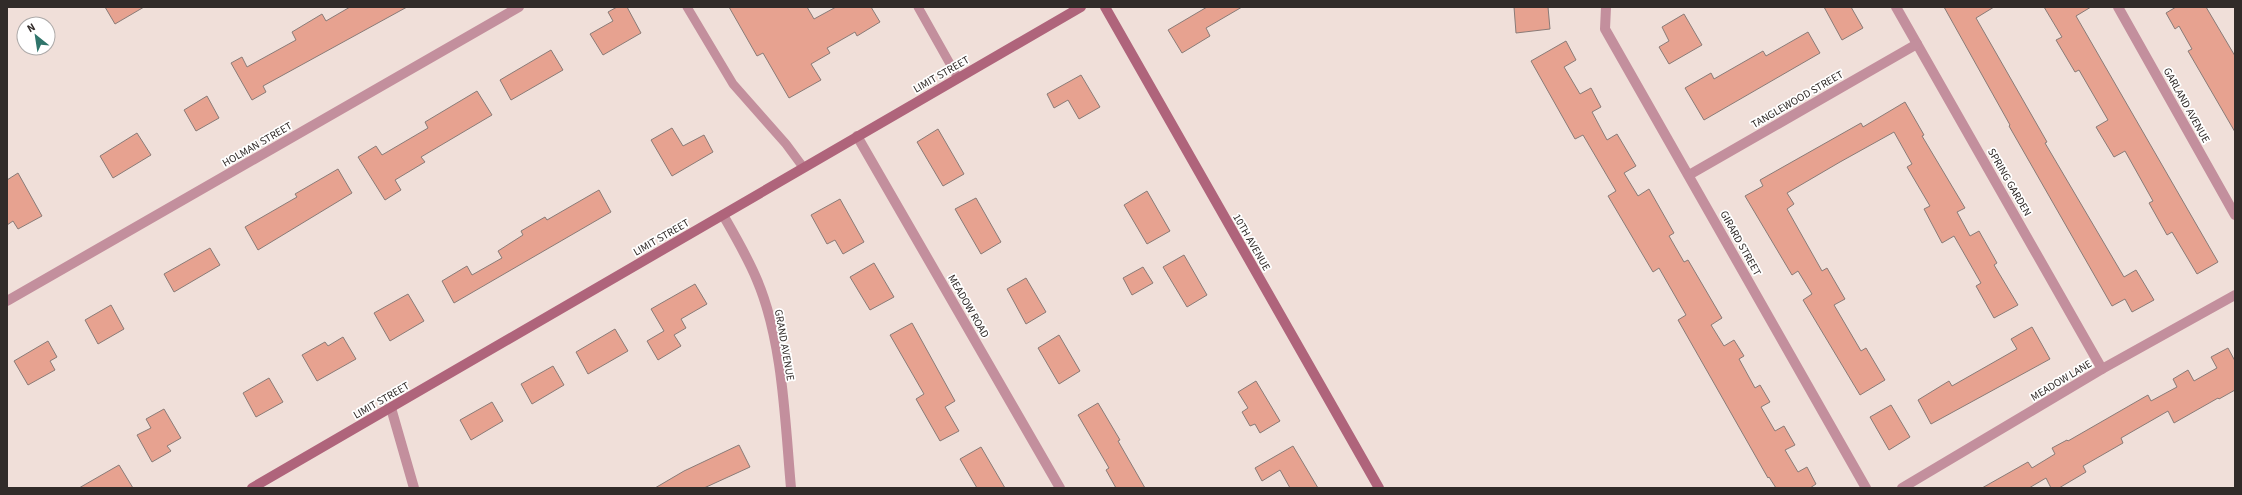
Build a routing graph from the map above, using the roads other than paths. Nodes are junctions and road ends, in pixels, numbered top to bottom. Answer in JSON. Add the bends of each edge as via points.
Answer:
{"nodes":[{"id":1,"x":519,"y":7,"type":"edge"},
{"id":2,"x":687,"y":7,"type":"edge"},
{"id":3,"x":918,"y":7,"type":"edge"},
{"id":4,"x":1081,"y":7,"type":"edge"},
{"id":5,"x":1105,"y":7,"type":"edge"},
{"id":6,"x":1606,"y":7,"type":"edge"},
{"id":7,"x":1896,"y":7,"type":"edge"},
{"id":8,"x":2118,"y":7,"type":"edge"},
{"id":9,"x":1917,"y":44,"type":"junction"},
{"id":10,"x":958,"y":78,"type":"junction"},
{"id":11,"x":857,"y":136,"type":"junction"},
{"id":12,"x":803,"y":168,"type":"junction"},
{"id":13,"x":1689,"y":175,"type":"junction"},
{"id":14,"x":724,"y":215,"type":"junction"},
{"id":15,"x":2235,"y":215,"type":"edge"},
{"id":16,"x":2235,"y":295,"type":"edge"},
{"id":17,"x":7,"y":301,"type":"edge"},
{"id":18,"x":2102,"y":369,"type":"junction"},
{"id":19,"x":391,"y":408,"type":"junction"},
{"id":20,"x":252,"y":488,"type":"edge"},
{"id":21,"x":414,"y":488,"type":"edge"},
{"id":22,"x":792,"y":488,"type":"edge"},
{"id":23,"x":1060,"y":488,"type":"edge"},
{"id":24,"x":1379,"y":488,"type":"edge"},
{"id":25,"x":1866,"y":488,"type":"edge"},
{"id":26,"x":1902,"y":488,"type":"edge"}],
"edges":[{"from":1,"to":17,"type":"street","name":"HOLMAN STREET"},
{"from":2,"to":12,"type":"lane","via":[[734,84],[786,144]]},
{"from":3,"to":10,"type":"lane"},
{"from":4,"to":10,"type":"street","name":"LIMIT STREET"},
{"from":5,"to":24,"type":"street","name":"10TH AVENUE"},
{"from":6,"to":13,"type":"street","name":"GIRARD STREET","via":[[1605,29]]},
{"from":7,"to":9,"type":"street","name":"SPRING GARDEN"},
{"from":8,"to":15,"type":"street","name":"GARLAND AVENUE"},
{"from":9,"to":13,"type":"street","name":"TANGLEWOOD STREET"},
{"from":9,"to":18,"type":"street","name":"SPRING GARDEN"},
{"from":10,"to":11,"type":"street","name":"LIMIT STREET"},
{"from":11,"to":12,"type":"street","name":"LIMIT STREET"},
{"from":11,"to":23,"type":"street","name":"MEADOW ROAD"},
{"from":12,"to":14,"type":"street","name":"LIMIT STREET"},
{"from":13,"to":25,"type":"street","name":"GIRARD STREET"},
{"from":14,"to":19,"type":"street","name":"LIMIT STREET"},
{"from":14,"to":22,"type":"street","name":"GRAND AVENUE","via":[[757,280],[771,322]]},
{"from":16,"to":18,"type":"street","name":"MEADOW LANE"},
{"from":18,"to":26,"type":"street","name":"MEADOW LANE"},
{"from":19,"to":20,"type":"street","name":"LIMIT STREET"},
{"from":19,"to":21,"type":"street"}]}
